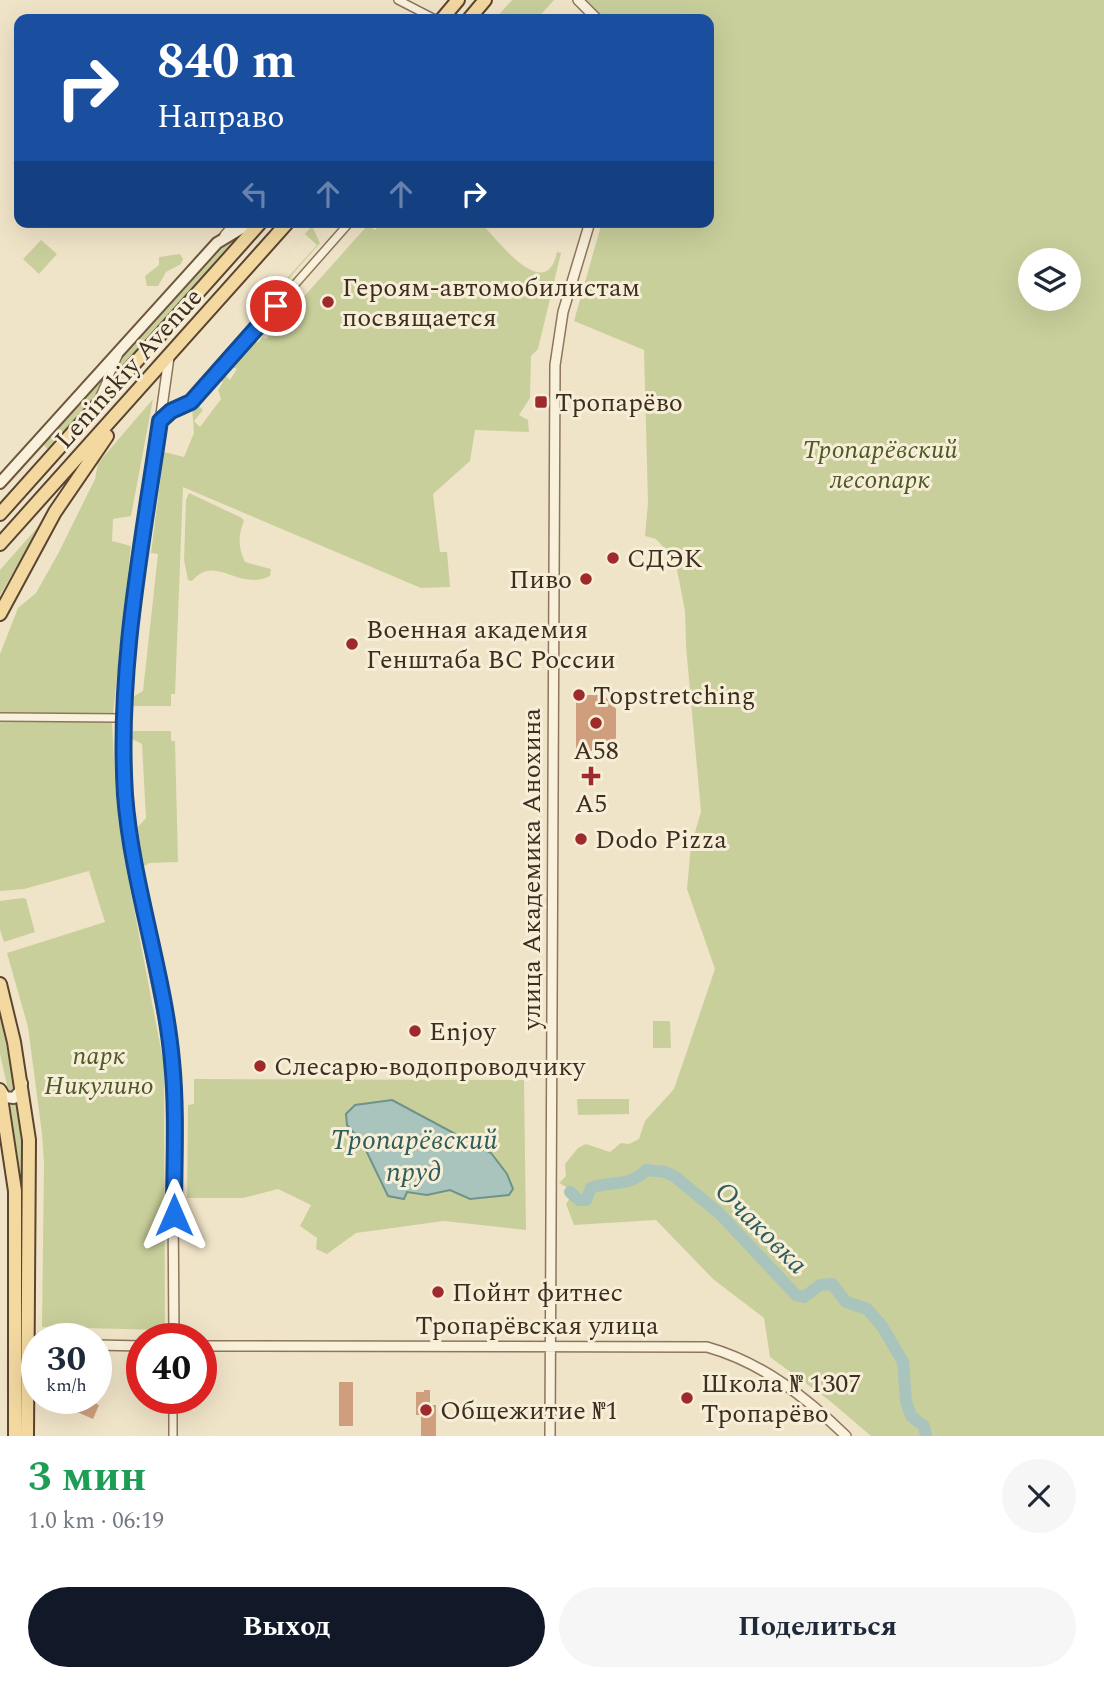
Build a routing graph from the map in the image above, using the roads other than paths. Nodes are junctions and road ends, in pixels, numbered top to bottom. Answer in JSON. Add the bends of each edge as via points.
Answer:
{"nodes":[{"id":1,"x":398,"y":0,"type":"edge"},
{"id":2,"x":458,"y":0,"type":"edge"},
{"id":3,"x":485,"y":0,"type":"edge"},
{"id":4,"x":578,"y":0,"type":"edge"},
{"id":5,"x":421,"y":12,"type":"joint"},
{"id":6,"x":425,"y":14,"type":"edge"},
{"id":7,"x":446,"y":14,"type":"edge"},
{"id":8,"x":473,"y":14,"type":"edge"},
{"id":9,"x":592,"y":14,"type":"edge"},
{"id":10,"x":230,"y":228,"type":"edge"},
{"id":11,"x":242,"y":228,"type":"edge"},
{"id":12,"x":256,"y":228,"type":"edge"},
{"id":13,"x":283,"y":228,"type":"edge"},
{"id":14,"x":345,"y":228,"type":"edge"},
{"id":15,"x":588,"y":228,"type":"edge"},
{"id":16,"x":217,"y":243,"type":"junction"},
{"id":17,"x":121,"y":349,"type":"junction"},
{"id":18,"x":169,"y":356,"type":"junction"},
{"id":19,"x":135,"y":395,"type":"junction"},
{"id":20,"x":94,"y":409,"type":"junction"},
{"id":21,"x":160,"y":421,"type":"junction"},
{"id":22,"x":0,"y":483,"type":"edge"},
{"id":23,"x":0,"y":514,"type":"edge"},
{"id":24,"x":0,"y":544,"type":"edge"},
{"id":25,"x":0,"y":614,"type":"edge"},
{"id":26,"x":0,"y":717,"type":"edge"},
{"id":27,"x":123,"y":718,"type":"junction"},
{"id":28,"x":0,"y":984,"type":"edge"},
{"id":29,"x":22,"y":1083,"type":"junction"},
{"id":30,"x":0,"y":1090,"type":"edge"},
{"id":31,"x":25,"y":1323,"type":"edge"},
{"id":32,"x":27,"y":1323,"type":"edge"},
{"id":33,"x":174,"y":1323,"type":"edge"},
{"id":34,"x":217,"y":1346,"type":"edge"},
{"id":35,"x":550,"y":1346,"type":"junction"},
{"id":36,"x":21,"y":1390,"type":"edge"},
{"id":37,"x":27,"y":1414,"type":"edge"},
{"id":38,"x":173,"y":1414,"type":"edge"},
{"id":39,"x":15,"y":1436,"type":"edge"},
{"id":40,"x":27,"y":1436,"type":"edge"},
{"id":41,"x":173,"y":1436,"type":"edge"},
{"id":42,"x":550,"y":1436,"type":"edge"},
{"id":43,"x":846,"y":1436,"type":"edge"}],
"edges":[{"from":1,"to":5,"type":"street"},
{"from":2,"to":7,"type":"main road"},
{"from":3,"to":8,"type":"main road"},
{"from":4,"to":9,"type":"street"},
{"from":5,"to":6,"type":"street"},
{"from":10,"to":16,"type":"street"},
{"from":11,"to":16,"type":"main road"},
{"from":12,"to":20,"type":"main road","name":"Leninskiy Avenue"},
{"from":13,"to":18,"type":"main road","name":"Leninskiy Avenue"},
{"from":14,"to":21,"type":"street","via":[[191,402]]},
{"from":15,"to":35,"type":"street","name":"улица Академика Анохина","via":[[563,312],[555,365]]},
{"from":16,"to":17,"type":"main road"},
{"from":17,"to":20,"type":"street"},
{"from":17,"to":22,"type":"main road"},
{"from":18,"to":19,"type":"main road","name":"Leninskiy Avenue"},
{"from":18,"to":21,"type":"street"},
{"from":19,"to":24,"type":"main road","name":"Leninskiy Avenue"},
{"from":19,"to":25,"type":"main road","via":[[55,512]]},
{"from":20,"to":23,"type":"main road","name":"Leninskiy Avenue"},
{"from":21,"to":27,"type":"street"},
{"from":26,"to":27,"type":"street"},
{"from":27,"to":33,"type":"street","via":[[130,838],[172,1060]]},
{"from":28,"to":29,"type":"main road"},
{"from":29,"to":30,"type":"main road","via":[[14,1098],[5,1097]]},
{"from":29,"to":32,"type":"main road","via":[[30,1162]]},
{"from":30,"to":31,"type":"main road","via":[[15,1191]]},
{"from":34,"to":35,"type":"street","name":"Тропарёвская улица"},
{"from":35,"to":42,"type":"street","name":"улица Академика Анохина"},
{"from":35,"to":43,"type":"street","name":"Тропарёвская улица","via":[[716,1349],[790,1388]]},
{"from":36,"to":39,"type":"main road"},
{"from":37,"to":40,"type":"main road"},
{"from":38,"to":41,"type":"street"}]}
